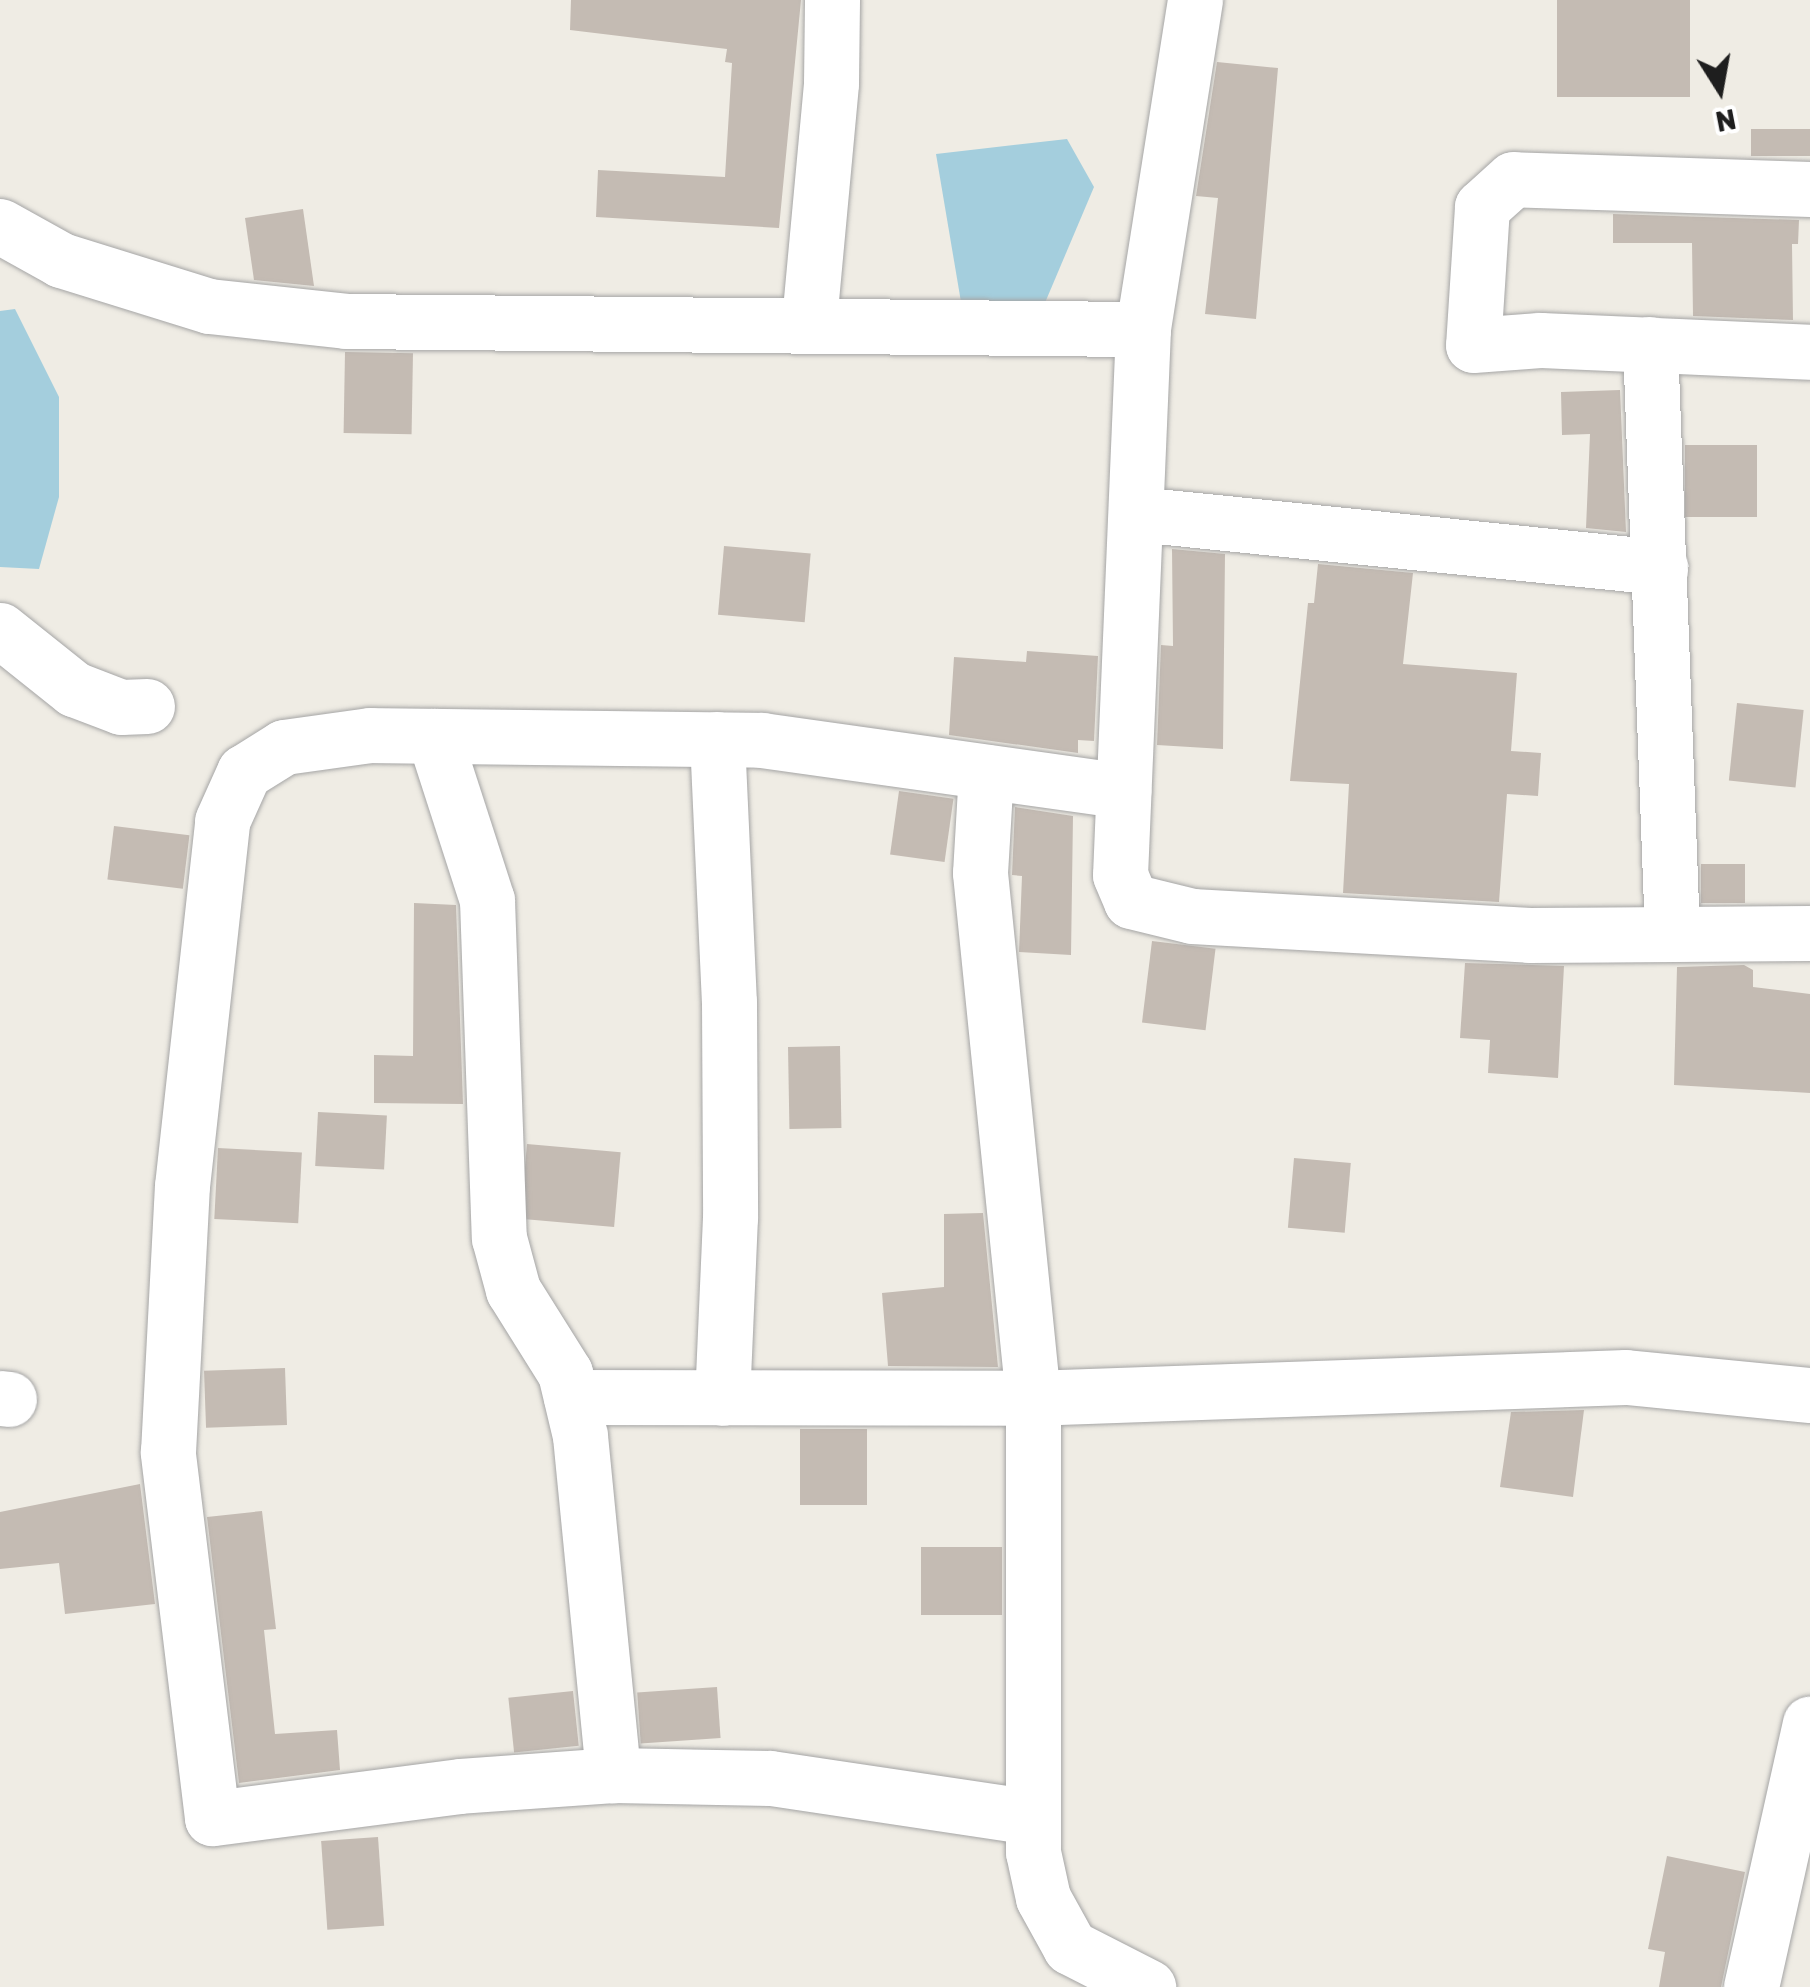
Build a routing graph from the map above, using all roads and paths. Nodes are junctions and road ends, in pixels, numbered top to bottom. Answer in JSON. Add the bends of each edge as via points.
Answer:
{"nodes":[{"id":1,"x":832,"y":0,"type":"edge"},
{"id":2,"x":1195,"y":0,"type":"edge"},
{"id":3,"x":1810,"y":190,"type":"edge"},
{"id":4,"x":0,"y":226,"type":"edge"},
{"id":5,"x":809,"y":321,"type":"junction"},
{"id":6,"x":1143,"y":329,"type":"junction"},
{"id":7,"x":1650,"y":344,"type":"junction"},
{"id":8,"x":1810,"y":352,"type":"edge"},
{"id":9,"x":1137,"y":514,"type":"junction"},
{"id":10,"x":1660,"y":566,"type":"junction"},
{"id":11,"x":0,"y":630,"type":"edge"},
{"id":12,"x":147,"y":706,"type":"dead end"},
{"id":13,"x":434,"y":736,"type":"junction"},
{"id":14,"x":717,"y":739,"type":"junction"},
{"id":15,"x":986,"y":772,"type":"junction"},
{"id":16,"x":1123,"y":791,"type":"junction"},
{"id":17,"x":1810,"y":932,"type":"edge"},
{"id":18,"x":1672,"y":934,"type":"junction"},
{"id":19,"x":1810,"y":1394,"type":"edge"},
{"id":20,"x":571,"y":1398,"type":"junction"},
{"id":21,"x":722,"y":1398,"type":"junction"},
{"id":22,"x":1033,"y":1398,"type":"junction"},
{"id":23,"x":1810,"y":1724,"type":"edge"},
{"id":24,"x":613,"y":1775,"type":"junction"},
{"id":25,"x":1032,"y":1817,"type":"junction"},
{"id":26,"x":1148,"y":1987,"type":"edge"},
{"id":27,"x":1751,"y":1987,"type":"edge"}],
"edges":[{"from":1,"to":5,"type":"street"},
{"from":2,"to":6,"type":"street"},
{"from":3,"to":7,"type":"street","via":[[1513,180],[1496,189],[1482,206],[1472,345]]},
{"from":4,"to":5,"type":"street","via":[[61,260],[209,306],[346,322]]},
{"from":5,"to":6,"type":"street","via":[[1012,332]]},
{"from":6,"to":9,"type":"street"},
{"from":7,"to":8,"type":"street"},
{"from":7,"to":10,"type":"street"},
{"from":9,"to":10,"type":"street"},
{"from":9,"to":16,"type":"street"},
{"from":10,"to":18,"type":"street"},
{"from":11,"to":12,"type":"street","via":[[74,688],[121,707]]},
{"from":13,"to":14,"type":"street"},
{"from":13,"to":20,"type":"street","via":[[487,900],[499,1238],[514,1290],[565,1373]]},
{"from":13,"to":24,"type":"street","via":[[370,735],[284,747],[244,772],[222,821],[182,1186],[168,1452],[212,1818],[460,1786]]},
{"from":14,"to":15,"type":"street"},
{"from":14,"to":21,"type":"street","via":[[729,1021]]},
{"from":15,"to":16,"type":"street"},
{"from":15,"to":22,"type":"street","via":[[980,872]]},
{"from":16,"to":18,"type":"street","via":[[1120,875],[1131,900],[1160,911],[1529,935]]},
{"from":17,"to":18,"type":"street"},
{"from":19,"to":22,"type":"street","via":[[1626,1377]]},
{"from":20,"to":21,"type":"street"},
{"from":20,"to":24,"type":"street"},
{"from":21,"to":22,"type":"street"},
{"from":22,"to":25,"type":"street"},
{"from":23,"to":27,"type":"street"},
{"from":24,"to":25,"type":"street","via":[[770,1778]]},
{"from":25,"to":26,"type":"street","via":[[1043,1898],[1070,1947]]}]}
